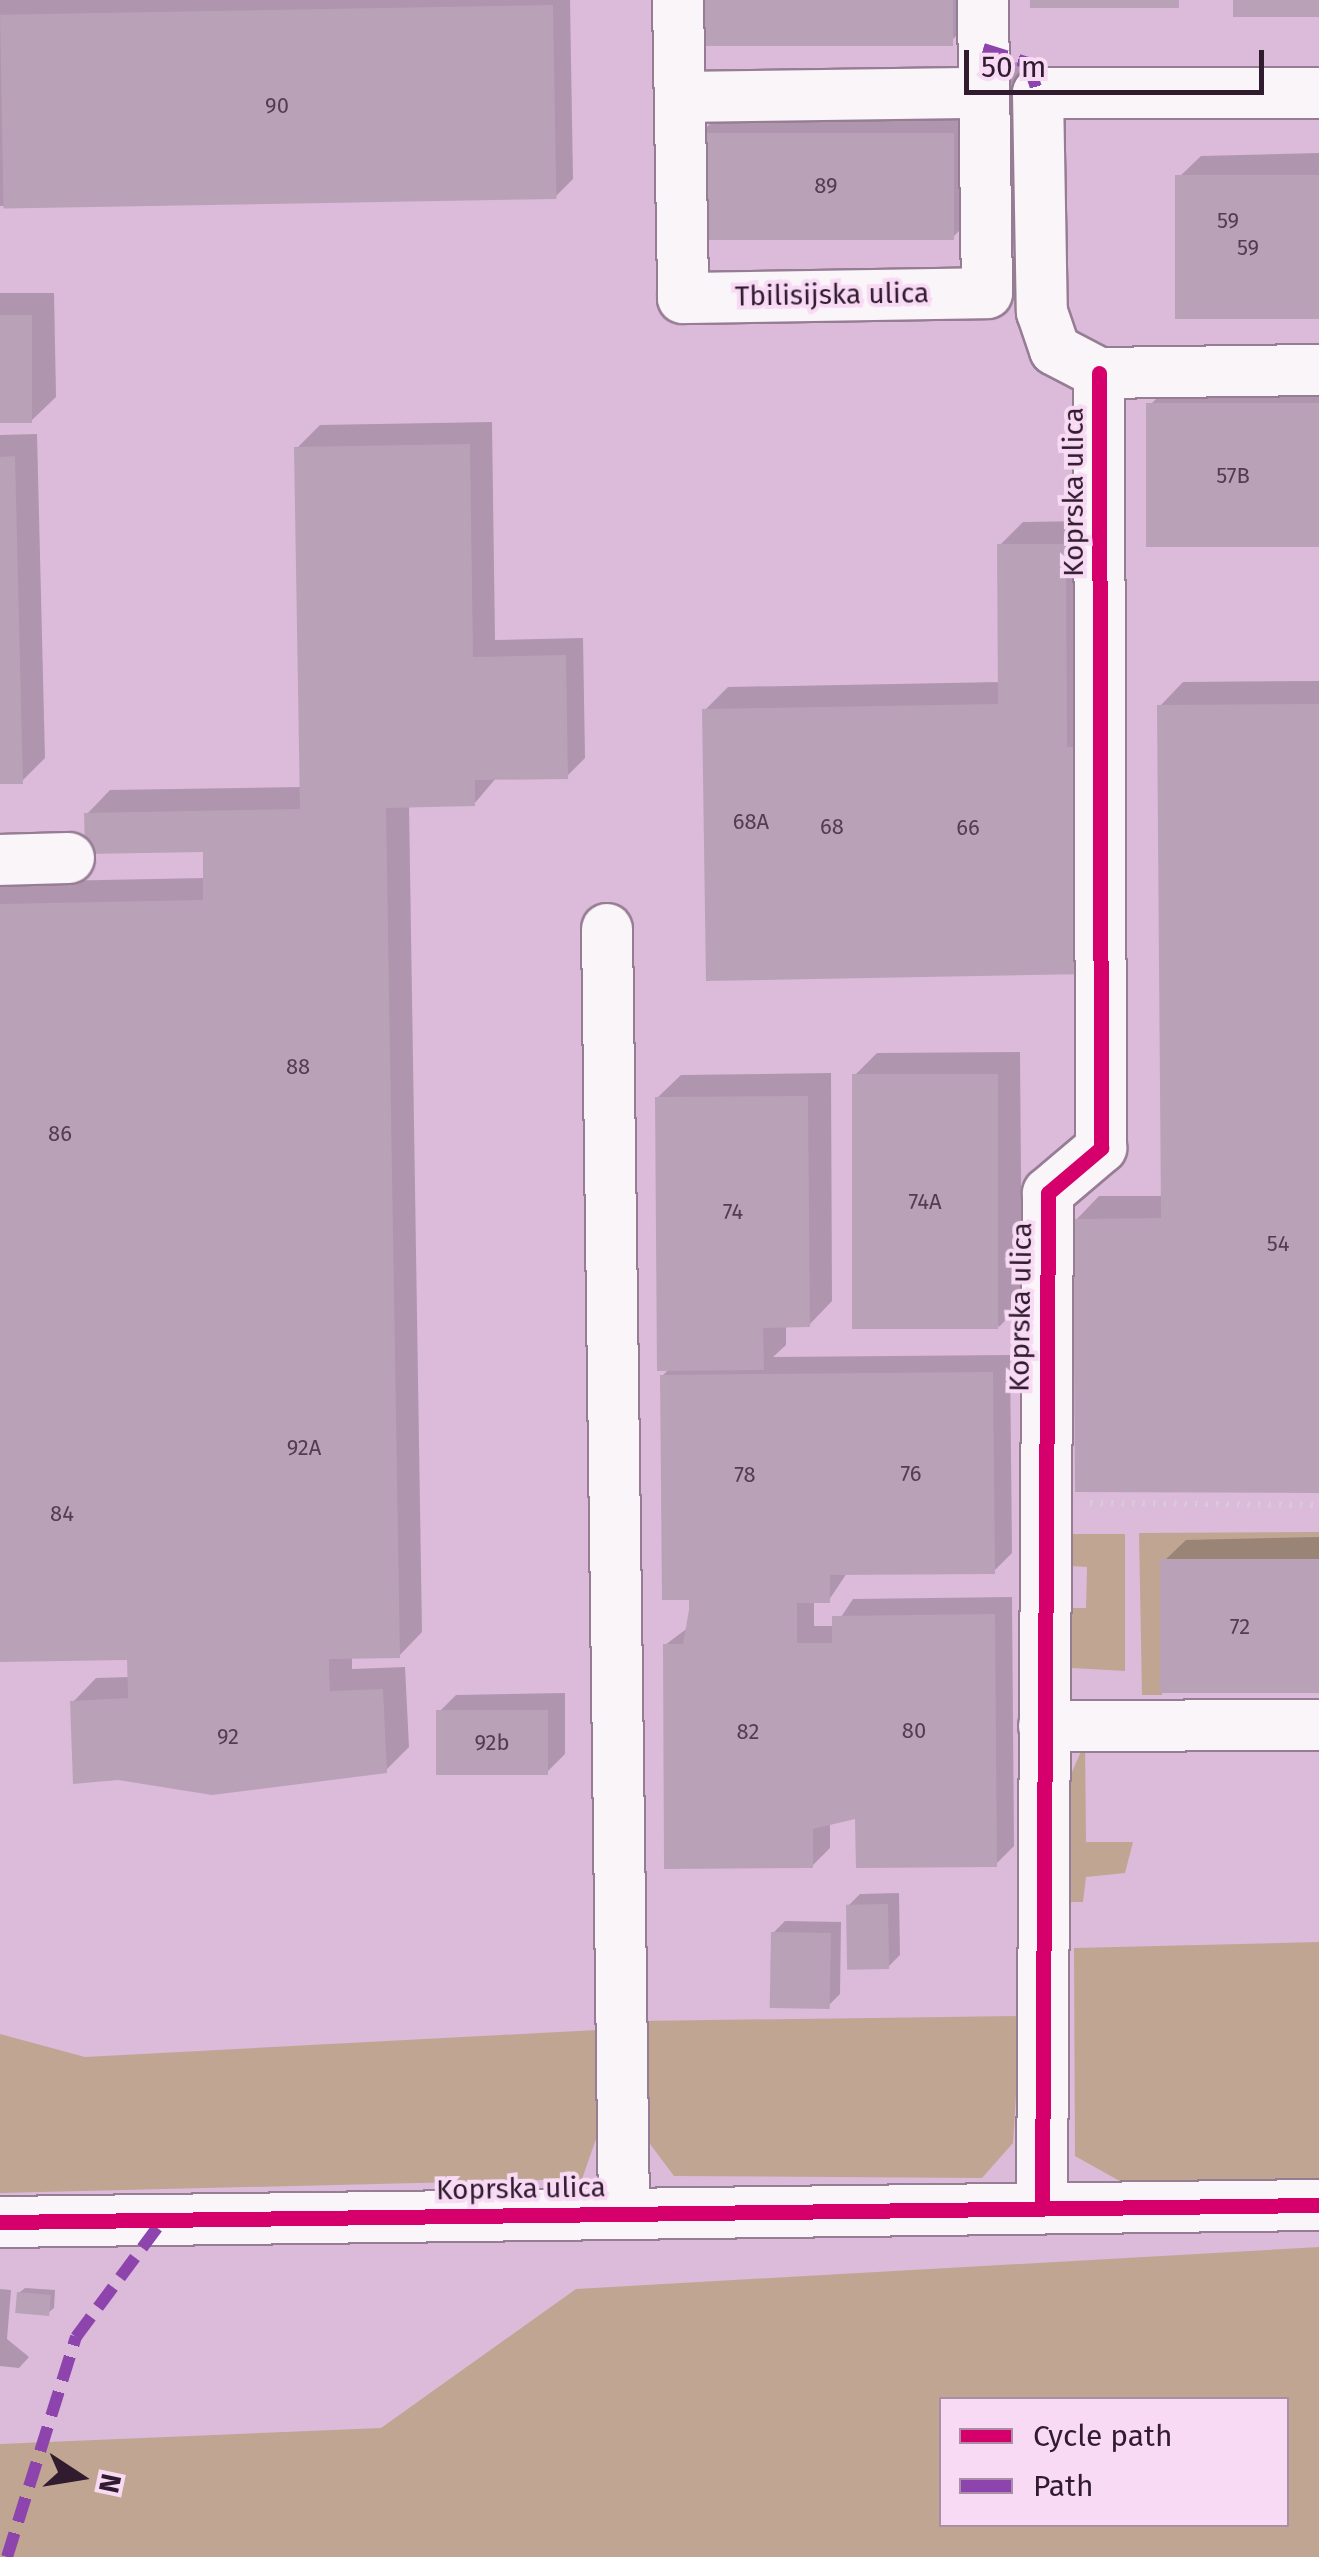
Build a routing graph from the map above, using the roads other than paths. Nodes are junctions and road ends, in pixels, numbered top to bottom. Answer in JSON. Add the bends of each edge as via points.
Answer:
{"nodes":[{"id":1,"x":678,"y":0,"type":"edge"},
{"id":2,"x":983,"y":0,"type":"edge"},
{"id":3,"x":984,"y":92,"type":"junction"},
{"id":4,"x":1319,"y":93,"type":"edge"},
{"id":5,"x":680,"y":97,"type":"junction"},
{"id":6,"x":1319,"y":370,"type":"edge"},
{"id":7,"x":1099,"y":373,"type":"junction"},
{"id":8,"x":70,"y":858,"type":"dead end"},
{"id":9,"x":0,"y":860,"type":"edge"},
{"id":10,"x":607,"y":930,"type":"dead end"},
{"id":11,"x":1319,"y":1724,"type":"edge"},
{"id":12,"x":1044,"y":1726,"type":"junction"},
{"id":13,"x":1319,"y":2205,"type":"edge"},
{"id":14,"x":1042,"y":2206,"type":"junction"},
{"id":15,"x":624,"y":2213,"type":"junction"},
{"id":16,"x":0,"y":2222,"type":"edge"}],
"edges":[{"from":1,"to":5,"type":"street","name":"Tbilisijska ulica"},
{"from":2,"to":3,"type":"street","name":"Tbilisijska ulica"},
{"from":3,"to":5,"type":"street"},
{"from":3,"to":5,"type":"street","name":"Tbilisijska ulica","via":[[986,293],[702,298],[682,298]]},
{"from":4,"to":7,"type":"street","via":[[1038,93],[1042,312],[1055,350]]},
{"from":6,"to":7,"type":"street"},
{"from":7,"to":12,"type":"street","name":"Koprska ulica","via":[[1101,1148],[1048,1193]]},
{"from":8,"to":9,"type":"street"},
{"from":10,"to":15,"type":"street"},
{"from":11,"to":12,"type":"street"},
{"from":12,"to":14,"type":"street","name":"Koprska ulica"},
{"from":13,"to":14,"type":"street","name":"Koprska ulica"},
{"from":14,"to":15,"type":"street","name":"Koprska ulica"},
{"from":15,"to":16,"type":"street","name":"Koprska ulica"}]}
